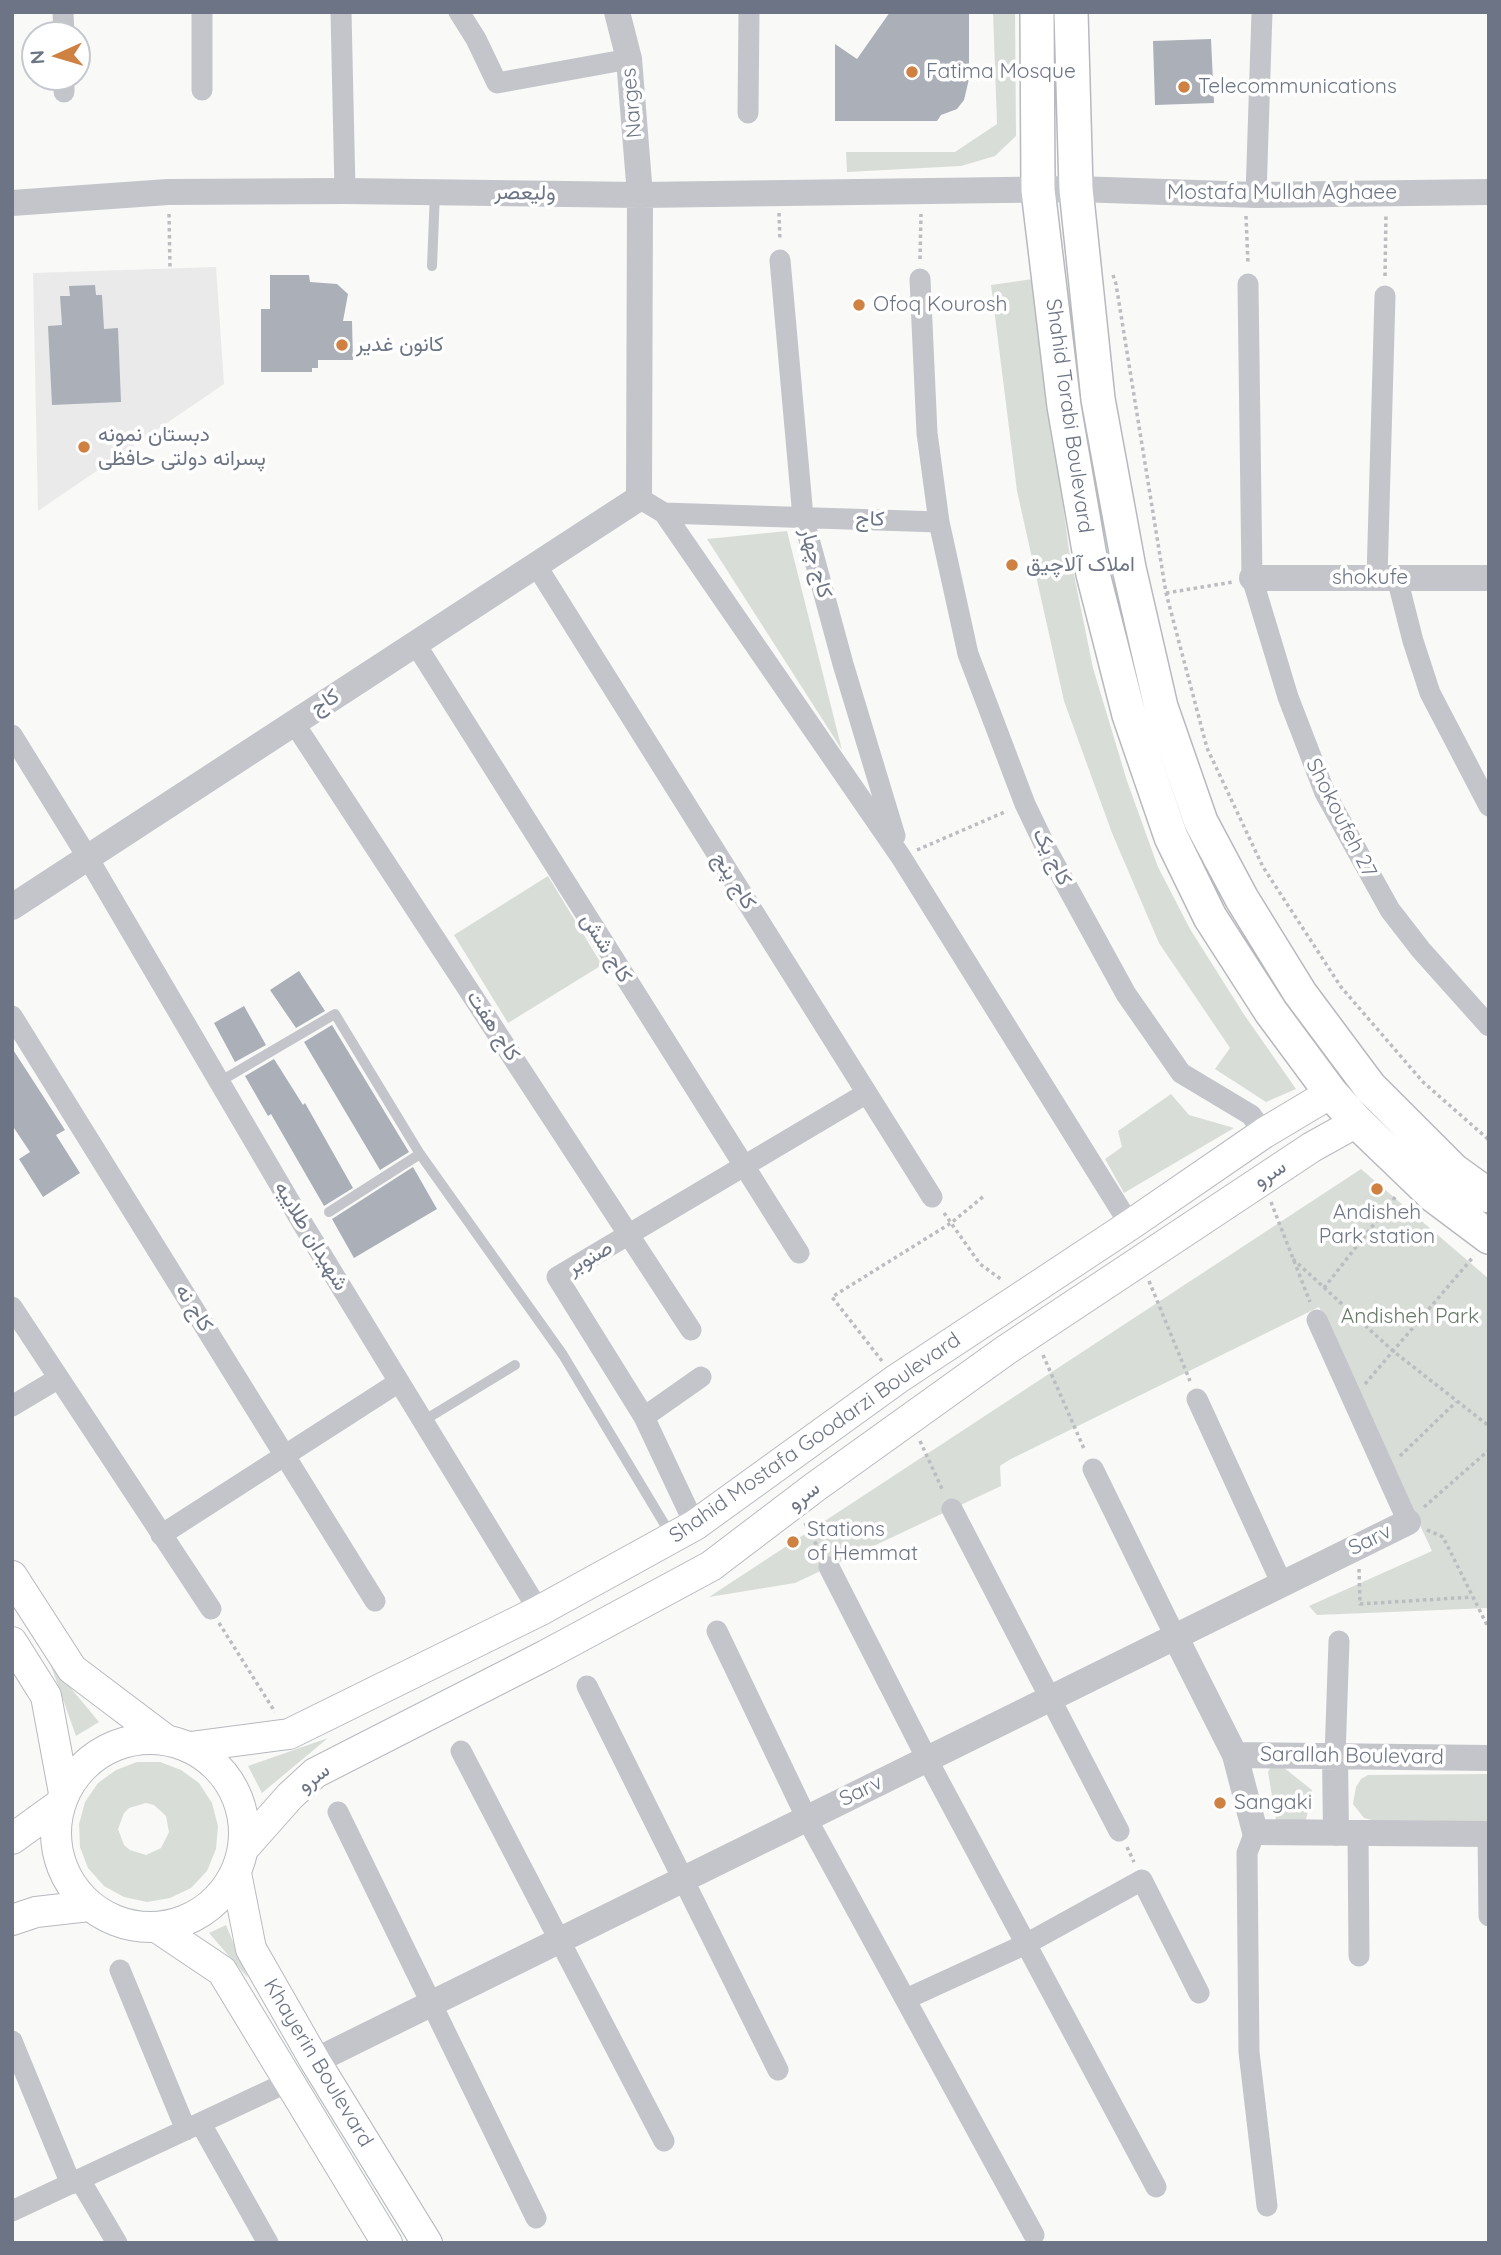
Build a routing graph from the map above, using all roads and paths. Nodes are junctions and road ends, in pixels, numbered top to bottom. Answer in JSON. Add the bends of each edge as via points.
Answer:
{"nodes":[{"id":1,"x":202,"y":12,"type":"edge"},
{"id":2,"x":341,"y":12,"type":"edge"},
{"id":3,"x":459,"y":12,"type":"edge"},
{"id":4,"x":617,"y":12,"type":"edge"},
{"id":5,"x":749,"y":12,"type":"edge"},
{"id":6,"x":1037,"y":12,"type":"edge"},
{"id":7,"x":1071,"y":12,"type":"edge"},
{"id":8,"x":1262,"y":12,"type":"edge"},
{"id":9,"x":629,"y":59,"type":"junction"},
{"id":10,"x":202,"y":90,"type":"dead end"},
{"id":11,"x":748,"y":113,"type":"dead end"},
{"id":12,"x":1076,"y":189,"type":"junction"},
{"id":13,"x":1038,"y":190,"type":"junction"},
{"id":14,"x":345,"y":191,"type":"junction"},
{"id":15,"x":921,"y":191,"type":"junction"},
{"id":16,"x":168,"y":192,"type":"junction"},
{"id":17,"x":435,"y":192,"type":"junction"},
{"id":18,"x":1489,"y":192,"type":"edge"},
{"id":19,"x":778,"y":193,"type":"junction"},
{"id":20,"x":1386,"y":194,"type":"junction"},
{"id":21,"x":640,"y":195,"type":"junction"},
{"id":22,"x":1251,"y":195,"type":"junction"},
{"id":23,"x":12,"y":203,"type":"edge"},
{"id":24,"x":780,"y":260,"type":"joint"},
{"id":25,"x":432,"y":267,"type":"dead end"},
{"id":26,"x":170,"y":268,"type":"dead end"},
{"id":27,"x":1111,"y":272,"type":"dead end"},
{"id":28,"x":920,"y":279,"type":"joint"},
{"id":29,"x":1248,"y":284,"type":"joint"},
{"id":30,"x":1385,"y":296,"type":"joint"},
{"id":31,"x":639,"y":498,"type":"junction"},
{"id":32,"x":664,"y":513,"type":"junction"},
{"id":33,"x":803,"y":517,"type":"junction"},
{"id":34,"x":939,"y":522,"type":"junction"},
{"id":35,"x":536,"y":565,"type":"junction"},
{"id":36,"x":1252,"y":578,"type":"junction"},
{"id":37,"x":1387,"y":578,"type":"junction"},
{"id":38,"x":1486,"y":584,"type":"edge"},
{"id":39,"x":1166,"y":593,"type":"junction"},
{"id":40,"x":415,"y":643,"type":"junction"},
{"id":41,"x":294,"y":723,"type":"junction"},
{"id":42,"x":12,"y":735,"type":"edge"},
{"id":43,"x":1025,"y":804,"type":"junction"},
{"id":44,"x":1489,"y":806,"type":"edge"},
{"id":45,"x":901,"y":857,"type":"junction"},
{"id":46,"x":88,"y":858,"type":"junction"},
{"id":47,"x":12,"y":907,"type":"edge"},
{"id":48,"x":12,"y":1016,"type":"edge"},
{"id":49,"x":1489,"y":1026,"type":"edge"},
{"id":50,"x":219,"y":1082,"type":"junction"},
{"id":51,"x":1370,"y":1087,"type":"junction"},
{"id":52,"x":867,"y":1093,"type":"junction"},
{"id":53,"x":1331,"y":1093,"type":"junction"},
{"id":54,"x":1357,"y":1122,"type":"junction"},
{"id":55,"x":1264,"y":1133,"type":"junction"},
{"id":56,"x":1488,"y":1137,"type":"edge"},
{"id":57,"x":420,"y":1154,"type":"junction"},
{"id":58,"x":742,"y":1166,"type":"junction"},
{"id":59,"x":1412,"y":1175,"type":"junction"},
{"id":60,"x":1262,"y":1180,"type":"junction"},
{"id":61,"x":932,"y":1196,"type":"joint"},
{"id":62,"x":984,"y":1196,"type":"dead end"},
{"id":63,"x":1489,"y":1196,"type":"edge"},
{"id":64,"x":329,"y":1212,"type":"dead end"},
{"id":65,"x":951,"y":1223,"type":"junction"},
{"id":66,"x":1130,"y":1225,"type":"junction"},
{"id":67,"x":630,"y":1235,"type":"junction"},
{"id":68,"x":1484,"y":1243,"type":"edge"},
{"id":69,"x":799,"y":1253,"type":"dead end"},
{"id":70,"x":1293,"y":1259,"type":"junction"},
{"id":71,"x":1140,"y":1261,"type":"junction"},
{"id":72,"x":1324,"y":1288,"type":"junction"},
{"id":73,"x":1022,"y":1295,"type":"junction"},
{"id":74,"x":12,"y":1307,"type":"edge"},
{"id":75,"x":1317,"y":1320,"type":"joint"},
{"id":76,"x":691,"y":1330,"type":"dead end"},
{"id":77,"x":1032,"y":1332,"type":"junction"},
{"id":78,"x":1393,"y":1351,"type":"junction"},
{"id":79,"x":515,"y":1365,"type":"dead end"},
{"id":80,"x":701,"y":1377,"type":"dead end"},
{"id":81,"x":59,"y":1378,"type":"junction"},
{"id":82,"x":897,"y":1379,"type":"junction"},
{"id":83,"x":399,"y":1382,"type":"junction"},
{"id":84,"x":1197,"y":1399,"type":"joint"},
{"id":85,"x":1353,"y":1399,"type":"junction"},
{"id":86,"x":1456,"y":1402,"type":"junction"},
{"id":87,"x":12,"y":1406,"type":"edge"},
{"id":88,"x":644,"y":1418,"type":"junction"},
{"id":89,"x":909,"y":1419,"type":"junction"},
{"id":90,"x":423,"y":1421,"type":"junction"},
{"id":91,"x":1489,"y":1426,"type":"edge"},
{"id":92,"x":1489,"y":1450,"type":"edge"},
{"id":93,"x":286,"y":1457,"type":"junction"},
{"id":94,"x":1093,"y":1469,"type":"joint"},
{"id":95,"x":1385,"y":1471,"type":"junction"},
{"id":96,"x":794,"y":1503,"type":"junction"},
{"id":97,"x":952,"y":1509,"type":"joint"},
{"id":98,"x":1408,"y":1521,"type":"junction"},
{"id":99,"x":684,"y":1531,"type":"junction"},
{"id":100,"x":161,"y":1535,"type":"junction"},
{"id":101,"x":1359,"y":1546,"type":"junction"},
{"id":102,"x":829,"y":1567,"type":"joint"},
{"id":103,"x":12,"y":1576,"type":"edge"},
{"id":104,"x":1282,"y":1584,"type":"junction"},
{"id":105,"x":1472,"y":1597,"type":"junction"},
{"id":106,"x":375,"y":1601,"type":"dead end"},
{"id":107,"x":211,"y":1609,"type":"joint"},
{"id":108,"x":539,"y":1611,"type":"junction"},
{"id":109,"x":1489,"y":1629,"type":"edge"},
{"id":110,"x":717,"y":1631,"type":"dead end"},
{"id":111,"x":1175,"y":1636,"type":"junction"},
{"id":112,"x":1339,"y":1641,"type":"dead end"},
{"id":113,"x":12,"y":1642,"type":"edge"},
{"id":114,"x":587,"y":1686,"type":"dead end"},
{"id":115,"x":1048,"y":1699,"type":"junction"},
{"id":116,"x":289,"y":1734,"type":"junction"},
{"id":117,"x":178,"y":1744,"type":"junction"},
{"id":118,"x":461,"y":1751,"type":"dead end"},
{"id":119,"x":1235,"y":1755,"type":"junction"},
{"id":120,"x":1335,"y":1756,"type":"junction"},
{"id":121,"x":1489,"y":1758,"type":"edge"},
{"id":122,"x":927,"y":1759,"type":"junction"},
{"id":123,"x":62,"y":1799,"type":"junction"},
{"id":124,"x":338,"y":1812,"type":"dead end"},
{"id":125,"x":806,"y":1818,"type":"junction"},
{"id":126,"x":1119,"y":1831,"type":"joint"},
{"id":127,"x":1255,"y":1832,"type":"junction"},
{"id":128,"x":1347,"y":1833,"type":"junction"},
{"id":129,"x":1489,"y":1834,"type":"edge"},
{"id":130,"x":12,"y":1839,"type":"edge"},
{"id":131,"x":239,"y":1861,"type":"junction"},
{"id":132,"x":683,"y":1879,"type":"junction"},
{"id":133,"x":1142,"y":1880,"type":"junction"},
{"id":134,"x":89,"y":1906,"type":"junction"},
{"id":135,"x":1489,"y":1916,"type":"edge"},
{"id":136,"x":12,"y":1920,"type":"edge"},
{"id":137,"x":158,"y":1928,"type":"junction"},
{"id":138,"x":560,"y":1940,"type":"junction"},
{"id":139,"x":1026,"y":1944,"type":"junction"},
{"id":140,"x":1359,"y":1956,"type":"dead end"},
{"id":141,"x":120,"y":1969,"type":"dead end"},
{"id":142,"x":1199,"y":1993,"type":"dead end"},
{"id":143,"x":906,"y":1999,"type":"junction"},
{"id":144,"x":431,"y":2003,"type":"junction"},
{"id":145,"x":12,"y":2041,"type":"edge"},
{"id":146,"x":315,"y":2061,"type":"junction"},
{"id":147,"x":778,"y":2070,"type":"dead end"},
{"id":148,"x":290,"y":2081,"type":"junction"},
{"id":149,"x":194,"y":2127,"type":"junction"},
{"id":150,"x":664,"y":2141,"type":"dead end"},
{"id":151,"x":75,"y":2182,"type":"junction"},
{"id":152,"x":1156,"y":2187,"type":"dead end"},
{"id":153,"x":1267,"y":2206,"type":"dead end"},
{"id":154,"x":12,"y":2211,"type":"edge"},
{"id":155,"x":536,"y":2218,"type":"dead end"},
{"id":156,"x":1034,"y":2235,"type":"dead end"},
{"id":157,"x":117,"y":2243,"type":"edge"},
{"id":158,"x":268,"y":2243,"type":"edge"},
{"id":159,"x":387,"y":2243,"type":"edge"},
{"id":160,"x":428,"y":2243,"type":"edge"}],
"edges":[{"from":1,"to":10,"type":"street"},
{"from":2,"to":14,"type":"street"},
{"from":3,"to":9,"type":"street","via":[[497,83]]},
{"from":4,"to":9,"type":"street","name":"Narges"},
{"from":5,"to":11,"type":"street"},
{"from":6,"to":13,"type":"main road","name":"Shahid Torabi Boulevard"},
{"from":7,"to":12,"type":"main road","name":"Shahid Torabi Boulevard"},
{"from":8,"to":22,"type":"street"},
{"from":9,"to":21,"type":"street","name":"Narges"},
{"from":12,"to":13,"type":"street","name":"Mostafa Mullah Aghaee"},
{"from":12,"to":22,"type":"street","name":"Mostafa Mullah Aghaee"},
{"from":12,"to":51,"type":"main road","name":"Shahid Torabi Boulevard","via":[[1098,399],[1161,707],[1201,822],[1242,898],[1300,993]]},
{"from":13,"to":15,"type":"street","name":"ولیعصر"},
{"from":13,"to":53,"type":"main road","name":"Shahid Torabi Boulevard","via":[[1063,405],[1093,574],[1129,715],[1171,837],[1210,917],[1271,1012]]},
{"from":14,"to":16,"type":"street","name":"ولیعصر"},
{"from":14,"to":17,"type":"street","name":"ولیعصر"},
{"from":15,"to":19,"type":"street","name":"ولیعصر"},
{"from":15,"to":28,"type":"path"},
{"from":16,"to":23,"type":"street","name":"ولیعصر"},
{"from":16,"to":26,"type":"path"},
{"from":17,"to":21,"type":"street","name":"ولیعصر"},
{"from":17,"to":25,"type":"lane"},
{"from":18,"to":20,"type":"street","name":"Mostafa Mullah Aghaee"},
{"from":19,"to":21,"type":"street","name":"ولیعصر"},
{"from":19,"to":24,"type":"path"},
{"from":20,"to":22,"type":"street","name":"Mostafa Mullah Aghaee"},
{"from":20,"to":30,"type":"path"},
{"from":21,"to":31,"type":"street"},
{"from":22,"to":29,"type":"path"},
{"from":24,"to":33,"type":"street","name":"کاج چهار"},
{"from":27,"to":39,"type":"path"},
{"from":28,"to":34,"type":"street","name":"کاج یک","via":[[927,433]]},
{"from":29,"to":36,"type":"street","name":"Shokoufeh 27"},
{"from":30,"to":37,"type":"street"},
{"from":31,"to":32,"type":"street","name":"کاج"},
{"from":31,"to":35,"type":"street","name":"کاج"},
{"from":32,"to":33,"type":"street","name":"کاج"},
{"from":32,"to":45,"type":"street"},
{"from":33,"to":34,"type":"street","name":"کاج"},
{"from":33,"to":45,"type":"street","name":"کاج چهار"},
{"from":34,"to":43,"type":"street","name":"کاج یک","via":[[968,654]]},
{"from":35,"to":40,"type":"street","name":"کاج"},
{"from":35,"to":52,"type":"street","name":"کاج پنج"},
{"from":36,"to":37,"type":"street","name":"shokufe"},
{"from":36,"to":39,"type":"path"},
{"from":36,"to":49,"type":"street","name":"Shokoufeh 27","via":[[1304,742],[1346,833],[1390,910]]},
{"from":37,"to":38,"type":"street","name":"shokufe"},
{"from":37,"to":44,"type":"street","via":[[1430,693]]},
{"from":39,"to":56,"type":"path","via":[[1207,748],[1263,867],[1341,987],[1423,1082]]},
{"from":40,"to":41,"type":"street","name":"کاج"},
{"from":40,"to":58,"type":"street","name":"کاج شش"},
{"from":41,"to":46,"type":"street","name":"کاج"},
{"from":41,"to":67,"type":"street","name":"کاج هفت"},
{"from":42,"to":46,"type":"street","name":"شهیدان طلاییه"},
{"from":43,"to":45,"type":"path"},
{"from":43,"to":55,"type":"street","name":"کاج یک","via":[[1126,994],[1181,1073],[1251,1115]]},
{"from":45,"to":66,"type":"street"},
{"from":46,"to":47,"type":"street","name":"کاج"},
{"from":46,"to":50,"type":"street","name":"شهیدان طلاییه"},
{"from":48,"to":93,"type":"street","name":"کاج نه"},
{"from":50,"to":57,"type":"lane","via":[[335,1014]]},
{"from":50,"to":83,"type":"street","name":"شهیدان طلاییه"},
{"from":51,"to":53,"type":"main road"},
{"from":51,"to":54,"type":"main road"},
{"from":51,"to":63,"type":"main road","name":"Shahid Torabi Boulevard","via":[[1453,1170]]},
{"from":52,"to":58,"type":"street","name":"صنوبر"},
{"from":52,"to":61,"type":"street","name":"کاج پنج"},
{"from":53,"to":54,"type":"main road","name":"Shahid Torabi Boulevard"},
{"from":53,"to":55,"type":"main road","name":"Shahid Mostafa Goodarzi Boulevard"},
{"from":54,"to":59,"type":"main road","name":"Shahid Torabi Boulevard"},
{"from":54,"to":60,"type":"main road","name":"سرو"},
{"from":55,"to":66,"type":"main road","name":"Shahid Mostafa Goodarzi Boulevard"},
{"from":57,"to":64,"type":"lane"},
{"from":57,"to":99,"type":"lane"},
{"from":58,"to":67,"type":"street","name":"صنوبر"},
{"from":58,"to":69,"type":"street","name":"کاج شش"},
{"from":59,"to":68,"type":"main road","name":"Shahid Torabi Boulevard"},
{"from":59,"to":72,"type":"path"},
{"from":60,"to":70,"type":"path"},
{"from":60,"to":71,"type":"main road","name":"سرو"},
{"from":61,"to":65,"type":"path"},
{"from":62,"to":65,"type":"path"},
{"from":65,"to":73,"type":"path","via":[[980,1264]]},
{"from":65,"to":82,"type":"path","via":[[832,1297]]},
{"from":66,"to":73,"type":"main road","name":"Shahid Mostafa Goodarzi Boulevard"},
{"from":67,"to":76,"type":"street","name":"کاج هفت"},
{"from":67,"to":88,"type":"street","name":"صنوبر","via":[[556,1277]]},
{"from":68,"to":78,"type":"path"},
{"from":70,"to":72,"type":"path"},
{"from":70,"to":75,"type":"path"},
{"from":71,"to":77,"type":"main road","name":"سرو"},
{"from":71,"to":84,"type":"path"},
{"from":72,"to":78,"type":"path"},
{"from":73,"to":82,"type":"main road","name":"Shahid Mostafa Goodarzi Boulevard"},
{"from":74,"to":81,"type":"street"},
{"from":75,"to":85,"type":"street"},
{"from":77,"to":89,"type":"main road","name":"سرو"},
{"from":77,"to":94,"type":"path"},
{"from":78,"to":85,"type":"path"},
{"from":78,"to":86,"type":"path"},
{"from":79,"to":90,"type":"lane"},
{"from":80,"to":88,"type":"street"},
{"from":81,"to":87,"type":"street"},
{"from":81,"to":100,"type":"street"},
{"from":82,"to":99,"type":"main road","name":"Shahid Mostafa Goodarzi Boulevard"},
{"from":83,"to":90,"type":"street","name":"شهیدان طلاییه"},
{"from":83,"to":93,"type":"street"},
{"from":84,"to":104,"type":"street"},
{"from":85,"to":95,"type":"street"},
{"from":86,"to":91,"type":"path"},
{"from":86,"to":95,"type":"path"},
{"from":88,"to":99,"type":"street","name":"صنوبر"},
{"from":89,"to":96,"type":"main road","name":"سرو"},
{"from":89,"to":97,"type":"path"},
{"from":90,"to":108,"type":"street","name":"شهیدان طلاییه"},
{"from":92,"to":98,"type":"path"},
{"from":93,"to":100,"type":"street"},
{"from":93,"to":106,"type":"street","name":"کاج نه"},
{"from":94,"to":111,"type":"street"},
{"from":95,"to":98,"type":"street"},
{"from":96,"to":102,"type":"path"},
{"from":96,"to":131,"type":"main road","name":"سرو","via":[[711,1566],[315,1773],[290,1796]]},
{"from":97,"to":115,"type":"street"},
{"from":98,"to":101,"type":"street","name":"Sarv"},
{"from":98,"to":105,"type":"path","via":[[1443,1537]]},
{"from":99,"to":108,"type":"main road","name":"Shahid Mostafa Goodarzi Boulevard"},
{"from":100,"to":107,"type":"street"},
{"from":101,"to":104,"type":"street","name":"Sarv"},
{"from":101,"to":105,"type":"path","via":[[1360,1604]]},
{"from":102,"to":122,"type":"street"},
{"from":103,"to":117,"type":"main road","via":[[72,1669]]},
{"from":104,"to":111,"type":"street","name":"Sarv"},
{"from":105,"to":109,"type":"path"},
{"from":107,"to":116,"type":"path"},
{"from":108,"to":116,"type":"main road","name":"Shahid Mostafa Goodarzi Boulevard"},
{"from":110,"to":125,"type":"street"},
{"from":111,"to":115,"type":"street","name":"Sarv"},
{"from":111,"to":119,"type":"street"},
{"from":112,"to":120,"type":"street"},
{"from":113,"to":123,"type":"main road","via":[[46,1696]]},
{"from":114,"to":132,"type":"street"},
{"from":115,"to":122,"type":"street","name":"Sarv"},
{"from":115,"to":126,"type":"street"},
{"from":116,"to":117,"type":"main road","name":"Shahid Mostafa Goodarzi Boulevard"},
{"from":117,"to":123,"type":"main road","via":[[141,1739],[118,1744],[77,1772]]},
{"from":117,"to":131,"type":"main road","via":[[210,1761],[227,1779],[244,1825]]},
{"from":118,"to":138,"type":"street"},
{"from":119,"to":120,"type":"street","name":"Sarallah Boulevard"},
{"from":119,"to":127,"type":"street","name":"Sarallah Boulevard"},
{"from":120,"to":121,"type":"street","name":"Sarallah Boulevard"},
{"from":120,"to":128,"type":"street"},
{"from":122,"to":125,"type":"street","name":"Sarv"},
{"from":122,"to":139,"type":"street"},
{"from":123,"to":130,"type":"main road"},
{"from":123,"to":134,"type":"main road","via":[[55,1827],[57,1849],[74,1890]]},
{"from":124,"to":144,"type":"street"},
{"from":125,"to":132,"type":"street","name":"Sarv"},
{"from":125,"to":143,"type":"street"},
{"from":126,"to":133,"type":"path"},
{"from":127,"to":128,"type":"street"},
{"from":127,"to":153,"type":"street","via":[[1247,1853],[1249,2052]]},
{"from":128,"to":129,"type":"street"},
{"from":128,"to":140,"type":"street"},
{"from":129,"to":135,"type":"street"},
{"from":131,"to":137,"type":"main road","via":[[222,1894],[204,1911]]},
{"from":131,"to":146,"type":"main road","name":"Khayerin Boulevard","via":[[251,1949]]},
{"from":132,"to":138,"type":"street","name":"Sarv"},
{"from":132,"to":147,"type":"street"},
{"from":133,"to":139,"type":"street"},
{"from":133,"to":142,"type":"street"},
{"from":134,"to":136,"type":"main road","via":[[36,1912]]},
{"from":134,"to":137,"type":"main road","via":[[133,1927]]},
{"from":137,"to":148,"type":"main road","name":"Khayerin Boulevard","via":[[222,1971]]},
{"from":138,"to":144,"type":"street","name":"Sarv"},
{"from":138,"to":150,"type":"street"},
{"from":139,"to":143,"type":"street"},
{"from":139,"to":152,"type":"street"},
{"from":141,"to":149,"type":"street"},
{"from":143,"to":156,"type":"street"},
{"from":144,"to":146,"type":"street","name":"Sarv"},
{"from":144,"to":155,"type":"street"},
{"from":145,"to":151,"type":"street"},
{"from":146,"to":160,"type":"main road","name":"Khayerin Boulevard"},
{"from":148,"to":149,"type":"street"},
{"from":148,"to":159,"type":"main road","name":"Khayerin Boulevard"},
{"from":149,"to":151,"type":"street"},
{"from":149,"to":158,"type":"street"},
{"from":151,"to":154,"type":"street"},
{"from":151,"to":157,"type":"street"}]}
